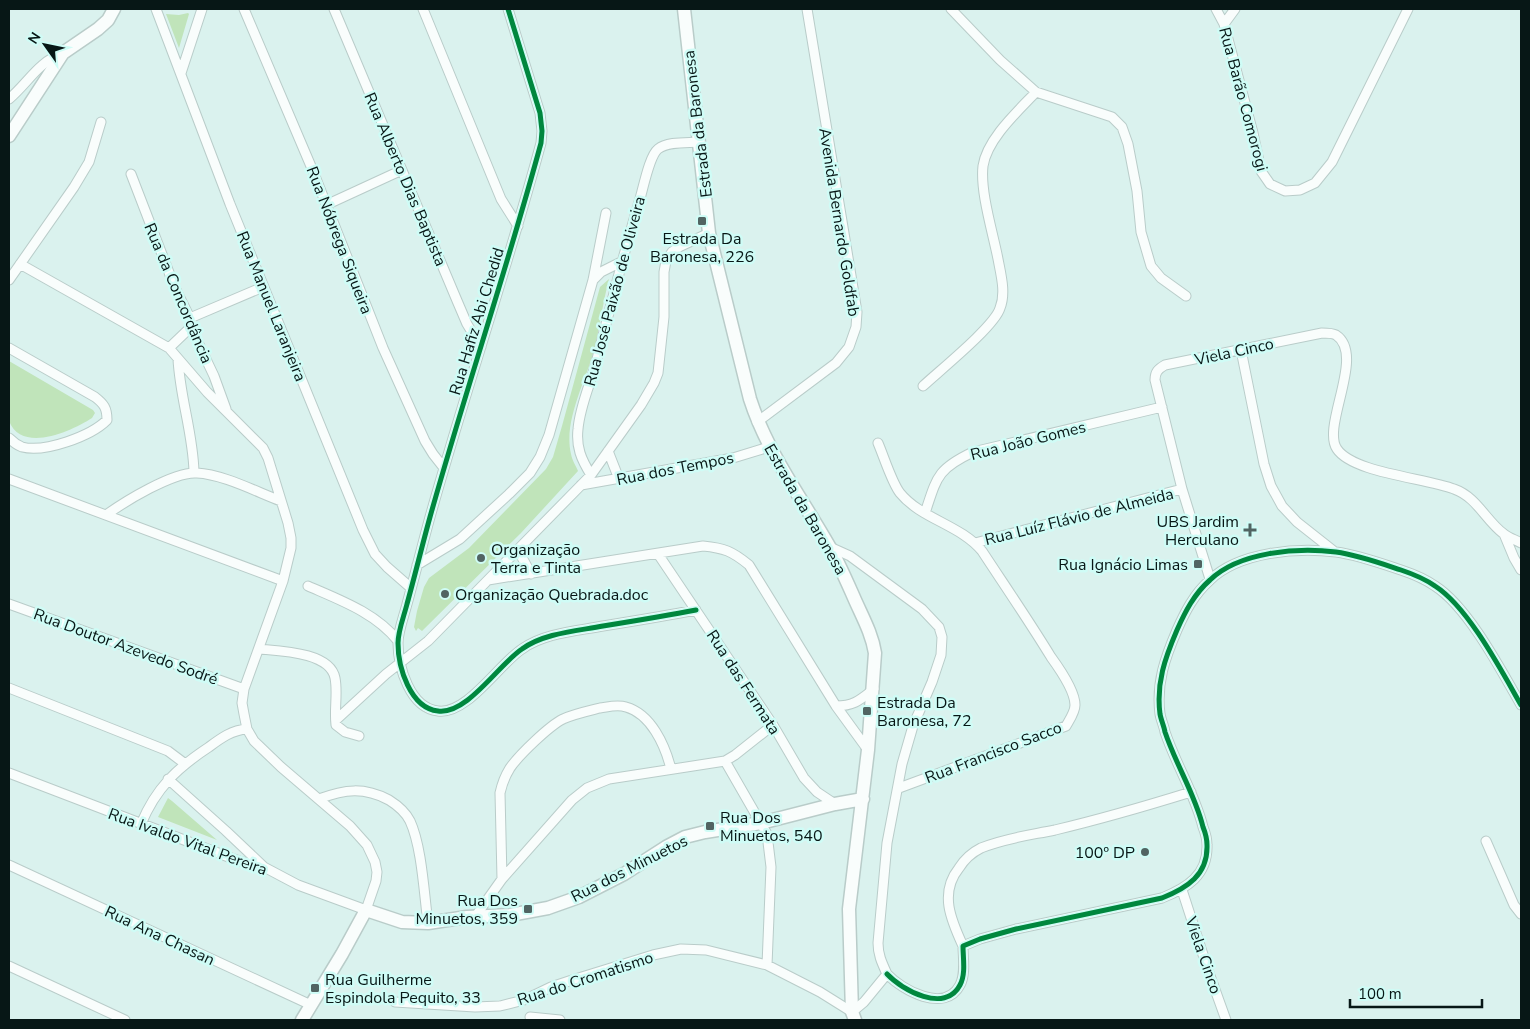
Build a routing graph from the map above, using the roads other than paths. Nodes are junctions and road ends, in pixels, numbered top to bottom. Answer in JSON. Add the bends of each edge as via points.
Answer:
{"nodes":[{"id":1,"x":114,"y":9,"type":"edge"},
{"id":2,"x":156,"y":9,"type":"edge"},
{"id":3,"x":202,"y":9,"type":"edge"},
{"id":4,"x":244,"y":9,"type":"edge"},
{"id":5,"x":334,"y":9,"type":"edge"},
{"id":6,"x":423,"y":9,"type":"edge"},
{"id":7,"x":508,"y":9,"type":"edge"},
{"id":8,"x":684,"y":9,"type":"edge"},
{"id":9,"x":807,"y":9,"type":"edge"},
{"id":10,"x":951,"y":9,"type":"edge"},
{"id":11,"x":1216,"y":9,"type":"edge"},
{"id":12,"x":1235,"y":9,"type":"edge"},
{"id":13,"x":1408,"y":9,"type":"edge"},
{"id":14,"x":1224,"y":24,"type":"junction"},
{"id":15,"x":63,"y":53,"type":"junction"},
{"id":16,"x":181,"y":74,"type":"junction"},
{"id":17,"x":1036,"y":92,"type":"junction"},
{"id":18,"x":9,"y":99,"type":"edge"},
{"id":19,"x":101,"y":122,"type":"dead end"},
{"id":20,"x":9,"y":136,"type":"edge"},
{"id":21,"x":699,"y":142,"type":"junction"},
{"id":22,"x":402,"y":170,"type":"junction"},
{"id":23,"x":131,"y":174,"type":"dead end"},
{"id":24,"x":326,"y":205,"type":"junction"},
{"id":25,"x":606,"y":213,"type":"dead end"},
{"id":26,"x":518,"y":226,"type":"junction"},
{"id":27,"x":709,"y":233,"type":"junction"},
{"id":28,"x":621,"y":262,"type":"junction"},
{"id":29,"x":20,"y":264,"type":"junction"},
{"id":30,"x":9,"y":280,"type":"edge"},
{"id":31,"x":593,"y":280,"type":"junction"},
{"id":32,"x":263,"y":287,"type":"junction"},
{"id":33,"x":1186,"y":296,"type":"dead end"},
{"id":34,"x":191,"y":322,"type":"junction"},
{"id":35,"x":481,"y":347,"type":"junction"},
{"id":36,"x":9,"y":348,"type":"edge"},
{"id":37,"x":169,"y":348,"type":"junction"},
{"id":38,"x":1241,"y":350,"type":"junction"},
{"id":39,"x":178,"y":358,"type":"junction"},
{"id":40,"x":923,"y":386,"type":"dead end"},
{"id":41,"x":1162,"y":407,"type":"junction"},
{"id":42,"x":227,"y":412,"type":"junction"},
{"id":43,"x":757,"y":422,"type":"junction"},
{"id":44,"x":9,"y":438,"type":"edge"},
{"id":45,"x":878,"y":443,"type":"dead end"},
{"id":46,"x":769,"y":447,"type":"junction"},
{"id":47,"x":608,"y":451,"type":"junction"},
{"id":48,"x":444,"y":468,"type":"junction"},
{"id":49,"x":194,"y":472,"type":"junction"},
{"id":50,"x":591,"y":474,"type":"junction"},
{"id":51,"x":9,"y":479,"type":"edge"},
{"id":52,"x":619,"y":479,"type":"junction"},
{"id":53,"x":581,"y":485,"type":"junction"},
{"id":54,"x":1182,"y":489,"type":"junction"},
{"id":55,"x":281,"y":501,"type":"junction"},
{"id":56,"x":925,"y":513,"type":"junction"},
{"id":57,"x":106,"y":515,"type":"junction"},
{"id":58,"x":1504,"y":534,"type":"junction"},
{"id":59,"x":975,"y":543,"type":"junction"},
{"id":60,"x":1521,"y":543,"type":"edge"},
{"id":61,"x":830,"y":548,"type":"junction"},
{"id":62,"x":518,"y":550,"type":"junction"},
{"id":63,"x":1336,"y":552,"type":"junction"},
{"id":64,"x":658,"y":554,"type":"junction"},
{"id":65,"x":417,"y":565,"type":"junction"},
{"id":66,"x":1521,"y":570,"type":"edge"},
{"id":67,"x":531,"y":574,"type":"junction"},
{"id":68,"x":1210,"y":579,"type":"junction"},
{"id":69,"x":488,"y":580,"type":"junction"},
{"id":70,"x":283,"y":581,"type":"junction"},
{"id":71,"x":308,"y":586,"type":"dead end"},
{"id":72,"x":411,"y":588,"type":"junction"},
{"id":73,"x":9,"y":604,"type":"edge"},
{"id":74,"x":696,"y":610,"type":"junction"},
{"id":75,"x":398,"y":641,"type":"junction"},
{"id":76,"x":259,"y":649,"type":"junction"},
{"id":77,"x":399,"y":664,"type":"junction"},
{"id":78,"x":9,"y":688,"type":"edge"},
{"id":79,"x":244,"y":689,"type":"junction"},
{"id":80,"x":874,"y":689,"type":"junction"},
{"id":81,"x":1521,"y":705,"type":"edge"},
{"id":82,"x":836,"y":706,"type":"junction"},
{"id":83,"x":336,"y":720,"type":"junction"},
{"id":84,"x":773,"y":725,"type":"junction"},
{"id":85,"x":247,"y":729,"type":"junction"},
{"id":86,"x":359,"y":736,"type":"dead end"},
{"id":87,"x":868,"y":750,"type":"junction"},
{"id":88,"x":725,"y":761,"type":"junction"},
{"id":89,"x":184,"y":763,"type":"junction"},
{"id":90,"x":671,"y":769,"type":"junction"},
{"id":91,"x":9,"y":773,"type":"edge"},
{"id":92,"x":168,"y":779,"type":"junction"},
{"id":93,"x":899,"y":788,"type":"junction"},
{"id":94,"x":1190,"y":792,"type":"junction"},
{"id":95,"x":319,"y":799,"type":"junction"},
{"id":96,"x":863,"y":799,"type":"junction"},
{"id":97,"x":835,"y":804,"type":"junction"},
{"id":98,"x":761,"y":822,"type":"junction"},
{"id":99,"x":141,"y":824,"type":"junction"},
{"id":100,"x":1486,"y":841,"type":"dead end"},
{"id":101,"x":9,"y":865,"type":"edge"},
{"id":102,"x":264,"y":867,"type":"junction"},
{"id":103,"x":502,"y":879,"type":"junction"},
{"id":104,"x":1182,"y":890,"type":"junction"},
{"id":105,"x":366,"y":910,"type":"junction"},
{"id":106,"x":1521,"y":914,"type":"edge"},
{"id":107,"x":475,"y":916,"type":"junction"},
{"id":108,"x":428,"y":923,"type":"junction"},
{"id":109,"x":963,"y":946,"type":"junction"},
{"id":110,"x":9,"y":966,"type":"edge"},
{"id":111,"x":767,"y":966,"type":"junction"},
{"id":112,"x":887,"y":974,"type":"junction"},
{"id":113,"x":524,"y":1000,"type":"junction"},
{"id":114,"x":395,"y":1002,"type":"dead end"},
{"id":115,"x":311,"y":1005,"type":"junction"},
{"id":116,"x":853,"y":1016,"type":"edge"},
{"id":117,"x":530,"y":1018,"type":"edge"},
{"id":118,"x":125,"y":1020,"type":"edge"},
{"id":119,"x":302,"y":1020,"type":"edge"},
{"id":120,"x":560,"y":1020,"type":"edge"},
{"id":121,"x":1226,"y":1020,"type":"edge"}],
"edges":[{"from":1,"to":15,"type":"main road","via":[[98,29]]},
{"from":2,"to":16,"type":"street","name":"Rua Manuel Laranjeira"},
{"from":3,"to":16,"type":"street"},
{"from":4,"to":24,"type":"street","name":"Rua Nóbrega Siqueira"},
{"from":5,"to":22,"type":"street","name":"Rua Alberto Dias Baptista"},
{"from":6,"to":26,"type":"street","via":[[501,199]]},
{"from":7,"to":26,"type":"street","name":"Rua Hafiz Abi Chedid","via":[[540,113],[542,131]]},
{"from":8,"to":21,"type":"main road","name":"Estrada da Baronesa"},
{"from":9,"to":43,"type":"street","name":"Avenida Bernardo Goldfab","via":[[857,312],[856,328],[849,347],[836,363]]},
{"from":10,"to":17,"type":"street"},
{"from":11,"to":14,"type":"street","name":"Rua Barão Comorogi"},
{"from":12,"to":14,"type":"street"},
{"from":13,"to":14,"type":"street","name":"Rua Barão Comorogi","via":[[1332,162],[1314,183],[1300,190],[1285,190],[1270,184],[1261,171]]},
{"from":15,"to":18,"type":"street","via":[[41,65]]},
{"from":15,"to":20,"type":"main road"},
{"from":16,"to":32,"type":"street","name":"Rua Manuel Laranjeira"},
{"from":17,"to":33,"type":"street","via":[[1112,117],[1122,127],[1137,191],[1141,232],[1151,266],[1161,278]]},
{"from":17,"to":40,"type":"street","via":[[1001,131],[983,164],[984,187],[1002,279],[1000,309],[990,324]]},
{"from":19,"to":29,"type":"street","via":[[89,162]]},
{"from":21,"to":27,"type":"main road","name":"Estrada da Baronesa"},
{"from":21,"to":28,"type":"street","name":"Rua José Paixão de Oliveira","via":[[667,145],[654,154]]},
{"from":22,"to":24,"type":"street"},
{"from":22,"to":35,"type":"street","name":"Rua Alberto Dias Baptista","via":[[464,317]]},
{"from":23,"to":34,"type":"street","name":"Rua da Concordância"},
{"from":24,"to":48,"type":"street","name":"Rua Nóbrega Siqueira","via":[[387,357],[425,441]]},
{"from":25,"to":31,"type":"street"},
{"from":26,"to":35,"type":"street","name":"Rua Hafiz Abi Chedid"},
{"from":27,"to":43,"type":"main road","name":"Estrada da Baronesa"},
{"from":27,"to":47,"type":"street","via":[[672,252],[666,261],[658,373],[641,405]]},
{"from":28,"to":31,"type":"street"},
{"from":28,"to":50,"type":"street","name":"Rua José Paixão de Oliveira","via":[[578,428],[579,453]]},
{"from":29,"to":30,"type":"street"},
{"from":29,"to":37,"type":"street"},
{"from":31,"to":65,"type":"street","via":[[548,435],[530,474],[460,539]]},
{"from":32,"to":34,"type":"street"},
{"from":32,"to":72,"type":"street","name":"Rua Manuel Laranjeira","via":[[371,546],[387,567]]},
{"from":34,"to":37,"type":"street"},
{"from":34,"to":42,"type":"street","name":"Rua da Concordância"},
{"from":35,"to":48,"type":"street","name":"Rua Hafiz Abi Chedid"},
{"from":36,"to":44,"type":"street","via":[[95,397],[107,412],[107,420],[100,427],[44,448],[23,447]]},
{"from":37,"to":39,"type":"street"},
{"from":38,"to":41,"type":"street","name":"Viela Cinco","via":[[1159,369],[1155,380]]},
{"from":38,"to":58,"type":"street","name":"Viela Cinco","via":[[1322,332],[1336,335],[1342,341],[1346,354],[1345,376],[1334,426],[1336,448],[1346,458],[1365,465],[1456,489],[1478,505]]},
{"from":38,"to":63,"type":"street","via":[[1271,486],[1282,506],[1297,522]]},
{"from":39,"to":42,"type":"street"},
{"from":39,"to":49,"type":"street","via":[[179,384],[193,445]]},
{"from":41,"to":54,"type":"street"},
{"from":41,"to":56,"type":"street","name":"Rua João Gomes","via":[[972,452],[940,473]]},
{"from":42,"to":55,"type":"street","via":[[263,448]]},
{"from":43,"to":46,"type":"main road","name":"Estrada da Baronesa"},
{"from":45,"to":56,"type":"street","name":"Rua Francisco Sacco","via":[[899,492]]},
{"from":46,"to":52,"type":"street","name":"Rua dos Tempos","via":[[733,458]]},
{"from":46,"to":61,"type":"main road","name":"Estrada da Baronesa"},
{"from":47,"to":50,"type":"street"},
{"from":47,"to":52,"type":"street"},
{"from":48,"to":65,"type":"street","name":"Rua Hafiz Abi Chedid"},
{"from":49,"to":55,"type":"street"},
{"from":49,"to":57,"type":"street","via":[[159,484]]},
{"from":50,"to":53,"type":"street"},
{"from":51,"to":57,"type":"street"},
{"from":52,"to":53,"type":"street","name":"Rua dos Tempos"},
{"from":53,"to":62,"type":"street"},
{"from":54,"to":59,"type":"street","name":"Rua Luíz Flávio de Almeida"},
{"from":54,"to":68,"type":"street"},
{"from":55,"to":70,"type":"street","via":[[291,538]]},
{"from":56,"to":59,"type":"street","name":"Rua Francisco Sacco"},
{"from":57,"to":70,"type":"street"},
{"from":58,"to":60,"type":"street"},
{"from":58,"to":66,"type":"street"},
{"from":59,"to":93,"type":"street","name":"Rua Francisco Sacco","via":[[1066,682],[1075,704],[1072,716],[1066,726]]},
{"from":61,"to":80,"type":"main road","name":"Estrada da Baronesa","via":[[872,638]]},
{"from":61,"to":93,"type":"street","name":"Rua Francisco Sacco","via":[[850,556],[922,610],[939,627],[942,637],[941,655],[913,726]]},
{"from":62,"to":67,"type":"street"},
{"from":62,"to":69,"type":"street"},
{"from":63,"to":68,"type":"street","via":[[1292,551],[1259,556],[1235,564]]},
{"from":63,"to":81,"type":"street","via":[[1415,575],[1437,587],[1458,606],[1472,625]]},
{"from":64,"to":67,"type":"street"},
{"from":64,"to":74,"type":"street","name":"Rua das Fermata"},
{"from":64,"to":82,"type":"street","via":[[703,546],[720,547],[733,552],[749,565]]},
{"from":65,"to":72,"type":"street","name":"Rua Hafiz Abi Chedid"},
{"from":67,"to":69,"type":"street"},
{"from":68,"to":94,"type":"street","via":[[1192,600],[1182,620],[1165,658],[1159,686],[1160,716]]},
{"from":69,"to":77,"type":"street","via":[[428,641]]},
{"from":70,"to":76,"type":"street"},
{"from":71,"to":75,"type":"street","via":[[374,618]]},
{"from":72,"to":75,"type":"street","name":"Rua Hafiz Abi Chedid"},
{"from":73,"to":79,"type":"street","name":"Rua Doutor Azevedo Sodré"},
{"from":74,"to":77,"type":"street","via":[[564,633],[536,641],[521,649],[458,708],[448,712],[427,708],[420,702],[407,685]]},
{"from":74,"to":84,"type":"street","name":"Rua das Fermata"},
{"from":75,"to":77,"type":"street","name":"Rua Hafiz Abi Chedid"},
{"from":76,"to":79,"type":"street"},
{"from":76,"to":83,"type":"street","via":[[306,656],[329,666],[335,678]]},
{"from":77,"to":83,"type":"street"},
{"from":78,"to":89,"type":"street","via":[[168,751]]},
{"from":79,"to":85,"type":"street","via":[[242,703]]},
{"from":80,"to":82,"type":"street","via":[[848,706]]},
{"from":80,"to":87,"type":"main road","name":"Estrada da Baronesa"},
{"from":82,"to":87,"type":"street"},
{"from":83,"to":86,"type":"street","via":[[340,729]]},
{"from":84,"to":88,"type":"street"},
{"from":84,"to":97,"type":"street","name":"Rua das Fermata","via":[[804,778],[816,792]]},
{"from":85,"to":89,"type":"street","via":[[224,736]]},
{"from":85,"to":95,"type":"street","via":[[254,741]]},
{"from":87,"to":96,"type":"main road","name":"Estrada da Baronesa"},
{"from":88,"to":90,"type":"street"},
{"from":88,"to":98,"type":"street"},
{"from":89,"to":92,"type":"street"},
{"from":90,"to":103,"type":"street","via":[[609,779],[587,788],[572,800]]},
{"from":90,"to":103,"type":"street","via":[[666,748],[635,710],[616,705],[563,719],[510,769],[503,781],[500,793]]},
{"from":91,"to":99,"type":"street","name":"Rua Ivaldo Vital Pereira"},
{"from":92,"to":99,"type":"street","via":[[152,800]]},
{"from":92,"to":102,"type":"street"},
{"from":93,"to":112,"type":"street","via":[[887,843],[878,943]]},
{"from":94,"to":104,"type":"street","via":[[1208,845],[1204,866],[1193,882]]},
{"from":94,"to":109,"type":"street","via":[[1139,809],[980,849],[957,869],[948,891],[950,916]]},
{"from":95,"to":105,"type":"street","via":[[367,845],[375,862],[376,881]]},
{"from":95,"to":108,"type":"street","via":[[343,792],[366,791],[396,804],[410,820],[416,838]]},
{"from":96,"to":97,"type":"main road","name":"Rua dos Minuetos"},
{"from":96,"to":116,"type":"main road","name":"Estrada da Baronesa","via":[[849,909]]},
{"from":97,"to":98,"type":"main road","name":"Rua dos Minuetos"},
{"from":98,"to":107,"type":"main road","name":"Rua dos Minuetos","via":[[685,837],[624,874],[579,897],[548,908]]},
{"from":98,"to":111,"type":"street","via":[[767,834],[771,867]]},
{"from":99,"to":102,"type":"street","name":"Rua Ivaldo Vital Pereira","via":[[239,861]]},
{"from":100,"to":106,"type":"street"},
{"from":101,"to":115,"type":"street","name":"Rua Ana Chasan"},
{"from":102,"to":105,"type":"street","name":"Rua Ivaldo Vital Pereira","via":[[298,885]]},
{"from":103,"to":107,"type":"street"},
{"from":104,"to":109,"type":"street","via":[[1162,898],[1016,929]]},
{"from":104,"to":121,"type":"street","name":"Viela Cinco"},
{"from":105,"to":108,"type":"main road","name":"Rua dos Minuetos","via":[[402,922]]},
{"from":105,"to":115,"type":"main road"},
{"from":107,"to":108,"type":"main road","name":"Rua dos Minuetos"},
{"from":109,"to":112,"type":"street","via":[[964,972],[960,985],[952,994],[939,1000],[896,984]]},
{"from":110,"to":118,"type":"street"},
{"from":111,"to":113,"type":"street","name":"Rua do Cromatismo","via":[[706,950],[681,949],[551,987]]},
{"from":111,"to":116,"type":"street","name":"Rua do Cromatismo","via":[[820,992]]},
{"from":112,"to":116,"type":"street"},
{"from":113,"to":114,"type":"street","name":"Rua do Cromatismo","via":[[500,1006],[475,1007]]},
{"from":113,"to":117,"type":"street"},
{"from":115,"to":119,"type":"main road"},
{"from":117,"to":120,"type":"street"}]}
